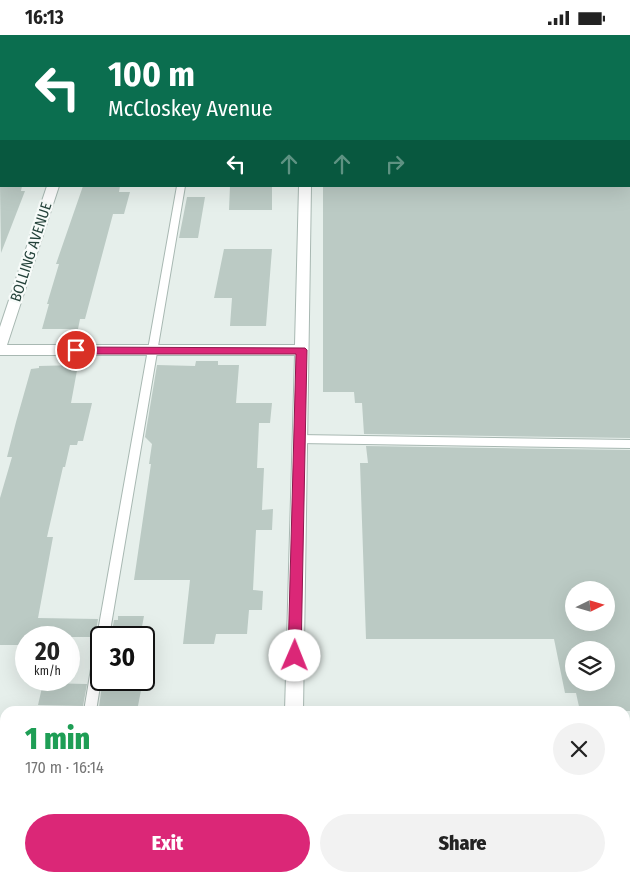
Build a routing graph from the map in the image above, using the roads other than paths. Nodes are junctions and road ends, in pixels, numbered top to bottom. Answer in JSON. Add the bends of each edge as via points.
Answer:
{"nodes":[{"id":1,"x":53,"y":187,"type":"edge"},
{"id":2,"x":181,"y":187,"type":"edge"},
{"id":3,"x":305,"y":187,"type":"edge"},
{"id":4,"x":0,"y":348,"type":"edge"},
{"id":5,"x":151,"y":350,"type":"junction"},
{"id":6,"x":302,"y":350,"type":"junction"},
{"id":7,"x":299,"y":439,"type":"junction"},
{"id":8,"x":630,"y":444,"type":"edge"},
{"id":9,"x":105,"y":626,"type":"edge"},
{"id":10,"x":93,"y":691,"type":"edge"},
{"id":11,"x":91,"y":706,"type":"edge"},
{"id":12,"x":294,"y":706,"type":"edge"}],
"edges":[{"from":1,"to":4,"type":"street","name":"BOLLING AVENUE"},
{"from":2,"to":5,"type":"lane"},
{"from":3,"to":6,"type":"street"},
{"from":4,"to":5,"type":"street"},
{"from":5,"to":6,"type":"street"},
{"from":5,"to":9,"type":"lane"},
{"from":6,"to":7,"type":"street"},
{"from":7,"to":8,"type":"lane"},
{"from":7,"to":12,"type":"street"},
{"from":10,"to":11,"type":"lane"}]}
